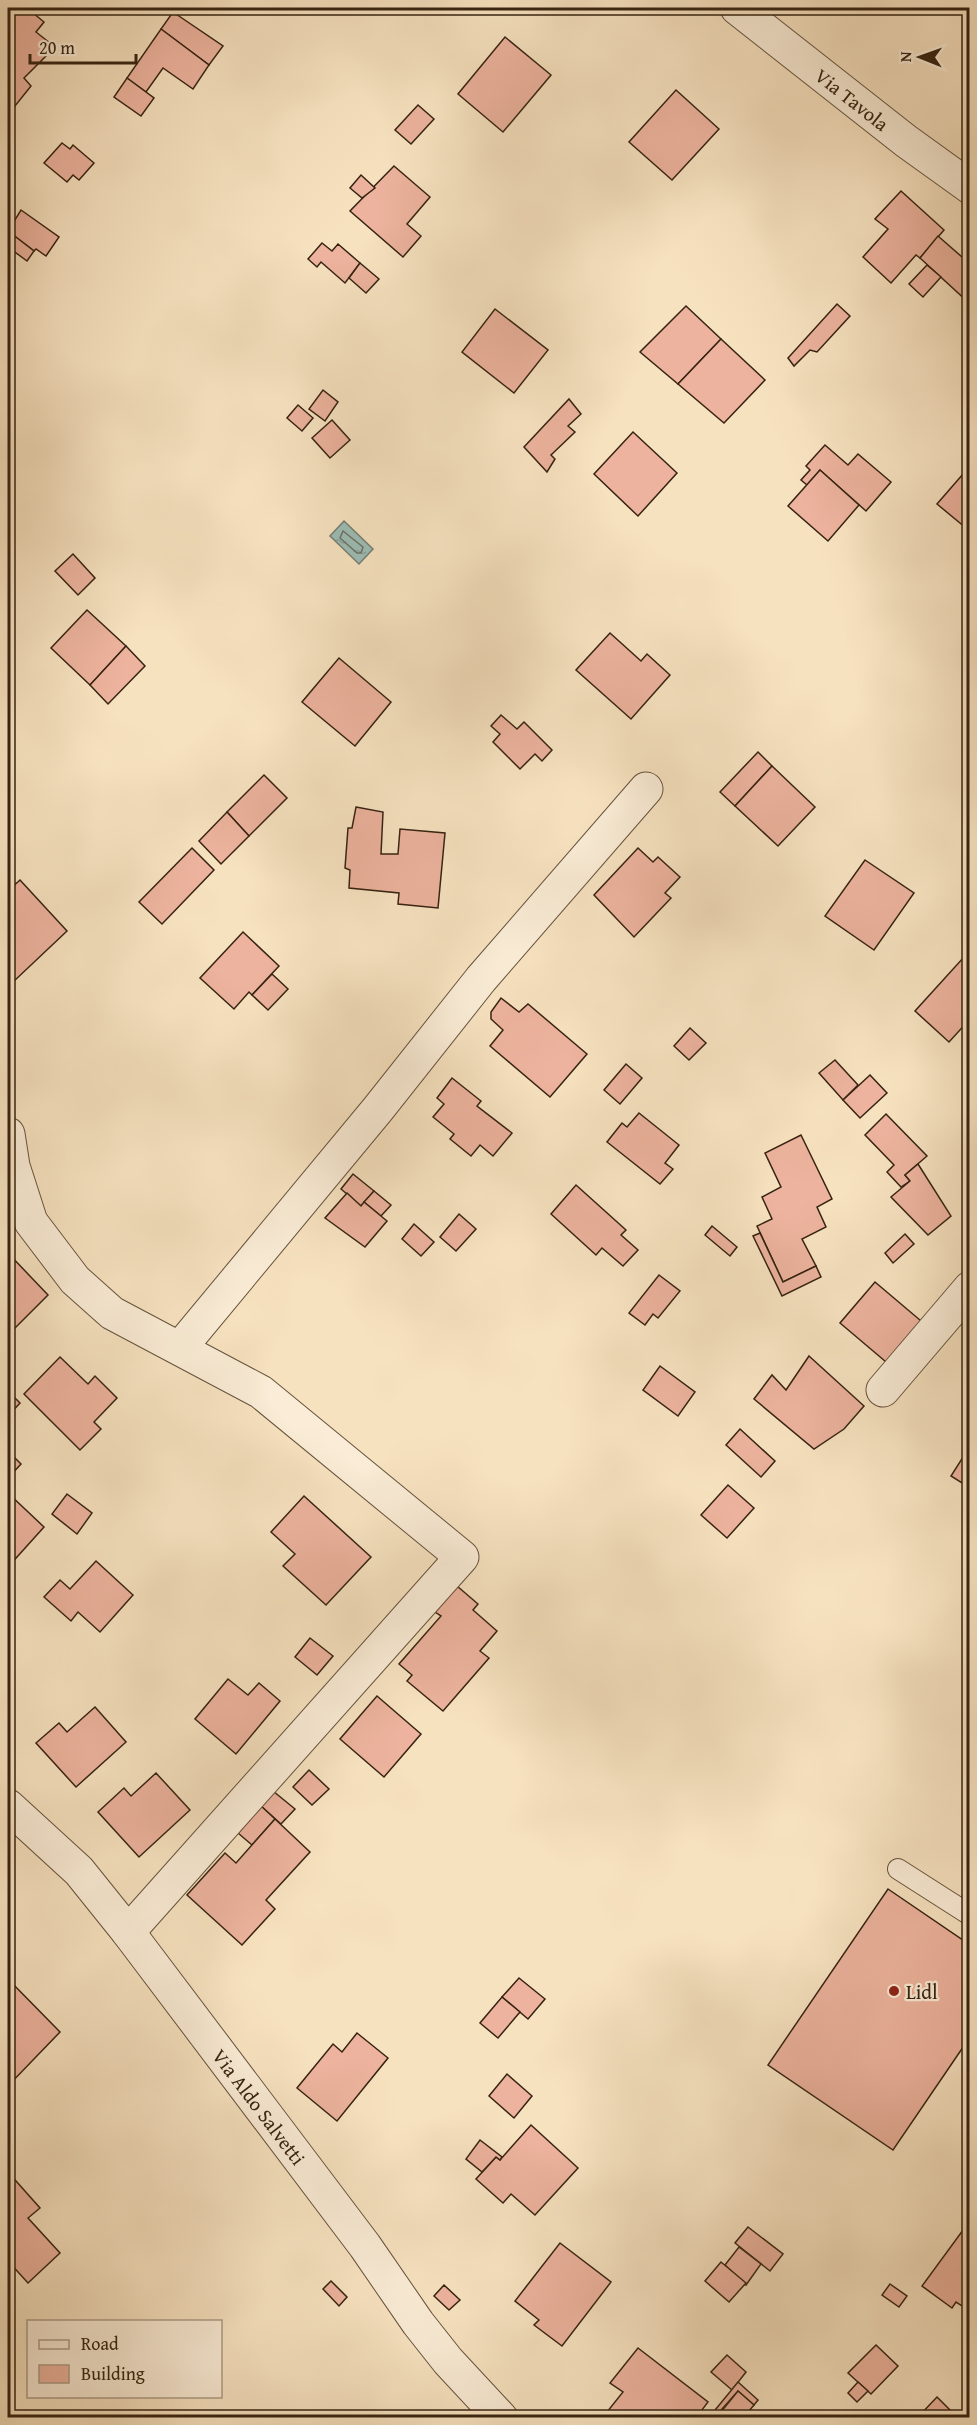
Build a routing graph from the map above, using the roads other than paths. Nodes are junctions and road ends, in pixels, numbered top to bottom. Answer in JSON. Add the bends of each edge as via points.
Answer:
{"nodes":[{"id":1,"x":737,"y":8,"type":"edge"},
{"id":2,"x":969,"y":187,"type":"edge"},
{"id":3,"x":646,"y":789,"type":"dead end"},
{"id":4,"x":8,"y":1134,"type":"edge"},
{"id":5,"x":969,"y":1288,"type":"edge"},
{"id":6,"x":180,"y":1348,"type":"junction"},
{"id":7,"x":883,"y":1390,"type":"dead end"},
{"id":8,"x":8,"y":1806,"type":"edge"},
{"id":9,"x":898,"y":1869,"type":"dead end"},
{"id":10,"x":969,"y":1915,"type":"edge"},
{"id":11,"x":128,"y":1932,"type":"junction"},
{"id":12,"x":501,"y":2418,"type":"edge"}],
"edges":[{"from":1,"to":2,"type":"street","name":"Via Tavola"},
{"from":3,"to":6,"type":"street","via":[[481,980]]},
{"from":4,"to":6,"type":"street","via":[[13,1166],[31,1222],[75,1280],[112,1313]]},
{"from":5,"to":7,"type":"street"},
{"from":6,"to":11,"type":"street","via":[[261,1392],[462,1557]]},
{"from":8,"to":11,"type":"street","name":"Via Aldo Salvetti","via":[[79,1871]]},
{"from":9,"to":10,"type":"lane"},
{"from":11,"to":12,"type":"street","name":"Via Aldo Salvetti","via":[[365,2246],[418,2323]]}]}
